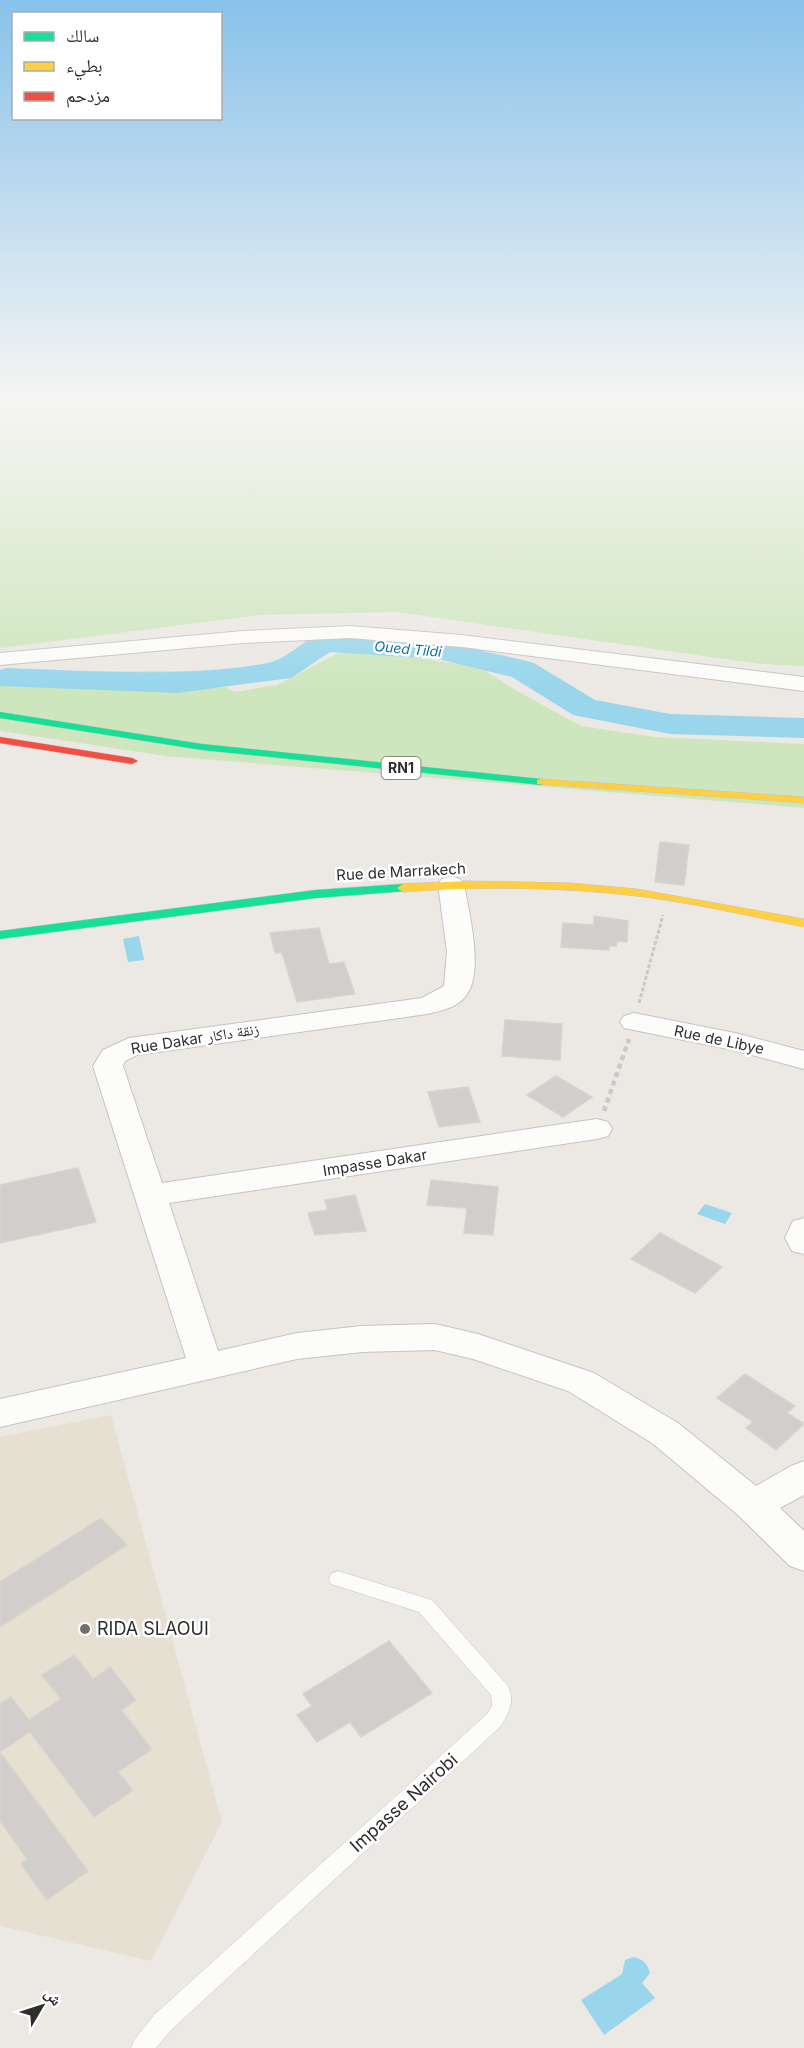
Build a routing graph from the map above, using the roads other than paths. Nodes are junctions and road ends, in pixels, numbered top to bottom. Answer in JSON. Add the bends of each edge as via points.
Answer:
{"nodes":[{"id":1,"x":0,"y":659,"type":"edge"},
{"id":2,"x":804,"y":684,"type":"edge"},
{"id":3,"x":0,"y":715,"type":"edge"},
{"id":4,"x":0,"y":740,"type":"edge"},
{"id":5,"x":144,"y":763,"type":"dead end"},
{"id":6,"x":804,"y":800,"type":"edge"},
{"id":7,"x":451,"y":884,"type":"junction"},
{"id":8,"x":804,"y":922,"type":"edge"},
{"id":9,"x":0,"y":935,"type":"edge"},
{"id":10,"x":634,"y":1022,"type":"dead end"},
{"id":11,"x":804,"y":1060,"type":"edge"},
{"id":12,"x":597,"y":1129,"type":"dead end"},
{"id":13,"x":152,"y":1195,"type":"junction"},
{"id":14,"x":804,"y":1229,"type":"edge"},
{"id":15,"x":804,"y":1243,"type":"edge"},
{"id":16,"x":206,"y":1366,"type":"junction"},
{"id":17,"x":0,"y":1413,"type":"edge"},
{"id":18,"x":804,"y":1476,"type":"edge"},
{"id":19,"x":751,"y":1504,"type":"junction"},
{"id":20,"x":804,"y":1555,"type":"edge"},
{"id":21,"x":338,"y":1579,"type":"dead end"},
{"id":22,"x":142,"y":2048,"type":"edge"}],
"edges":[{"from":1,"to":2,"type":"street","via":[[243,637],[350,632],[462,641]]},
{"from":3,"to":6,"type":"main road","number":"RN1","via":[[92,733],[260,756],[555,783]]},
{"from":4,"to":5,"type":"main road"},
{"from":7,"to":8,"type":"main road","name":"Rue de Marrakech","via":[[597,889],[668,897]]},
{"from":7,"to":9,"type":"main road","name":"Rue de Marrakech","via":[[316,894]]},
{"from":7,"to":13,"type":"street","name":"Rue Dakar زنقة داكار","via":[[461,972],[458,987],[447,998],[427,1005],[129,1047],[113,1056],[108,1066]]},
{"from":10,"to":11,"type":"street","name":"Rue de Libye"},
{"from":12,"to":13,"type":"street","name":"Impasse Dakar"},
{"from":13,"to":16,"type":"street","name":"Rue Dakar زنقة داكار"},
{"from":14,"to":15,"type":"street"},
{"from":16,"to":17,"type":"street"},
{"from":16,"to":19,"type":"street","via":[[297,1346],[362,1339],[435,1337],[478,1347],[581,1382],[664,1433]]},
{"from":18,"to":19,"type":"street"},
{"from":19,"to":20,"type":"street"},
{"from":21,"to":22,"type":"lane","name":"Impasse Nairobi","via":[[425,1606],[501,1692],[502,1707],[494,1720],[162,2023]]}]}
